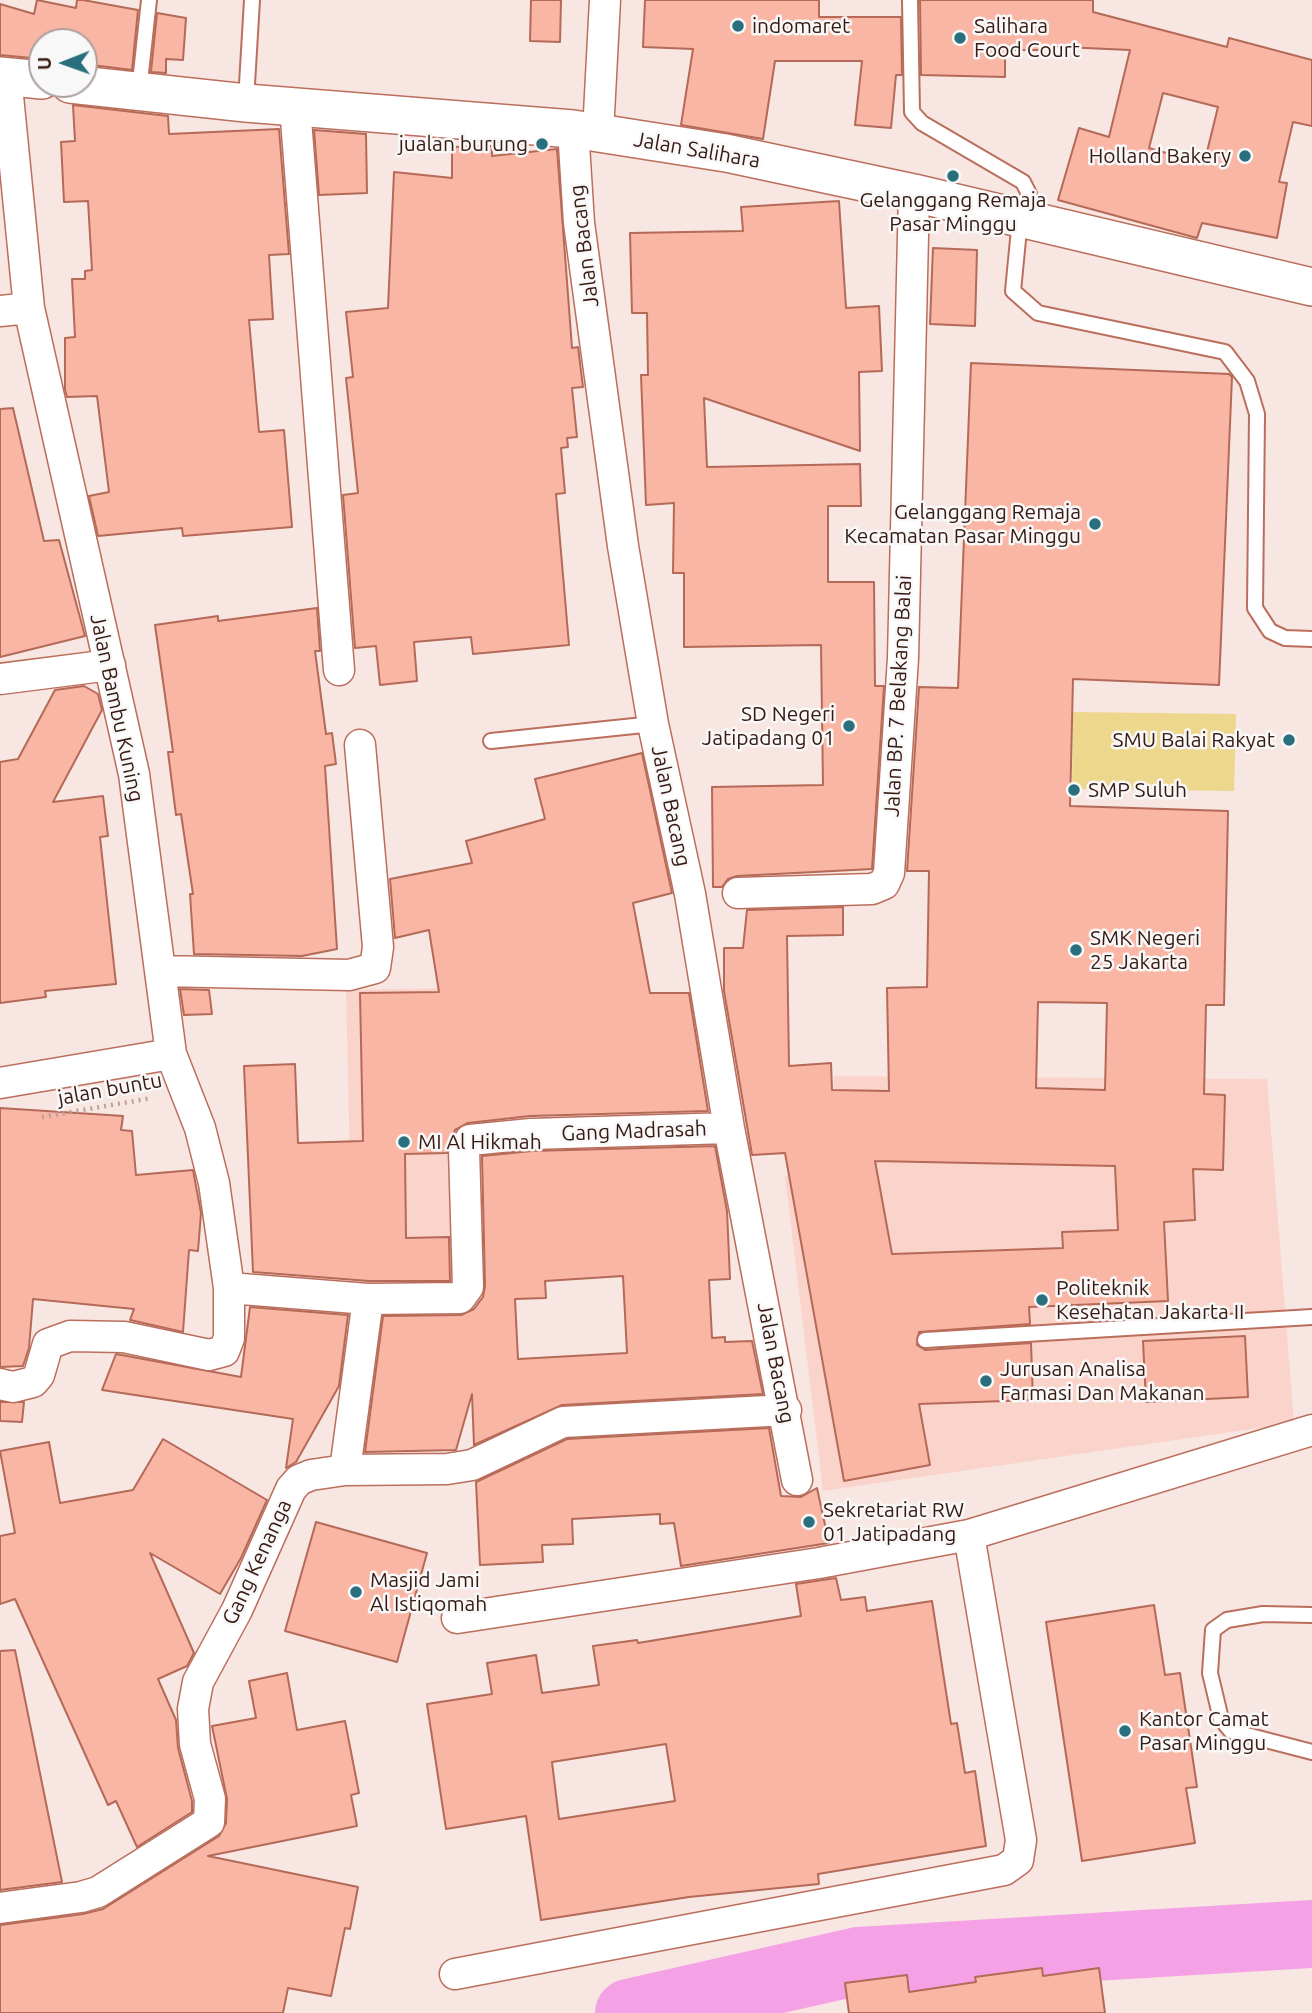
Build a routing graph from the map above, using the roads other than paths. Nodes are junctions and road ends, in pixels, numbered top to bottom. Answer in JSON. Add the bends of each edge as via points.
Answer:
{"nodes":[{"id":1,"x":149,"y":0,"type":"edge"},
{"id":2,"x":252,"y":0,"type":"edge"},
{"id":3,"x":605,"y":0,"type":"edge"},
{"id":4,"x":910,"y":0,"type":"edge"},
{"id":5,"x":3,"y":76,"type":"edge"},
{"id":6,"x":28,"y":79,"type":"edge"},
{"id":7,"x":98,"y":88,"type":"edge"},
{"id":8,"x":139,"y":93,"type":"junction"},
{"id":9,"x":246,"y":103,"type":"junction"},
{"id":10,"x":295,"y":107,"type":"junction"},
{"id":11,"x":585,"y":131,"type":"junction"},
{"id":12,"x":914,"y":193,"type":"junction"},
{"id":13,"x":1020,"y":219,"type":"junction"},
{"id":14,"x":1312,"y":287,"type":"edge"},
{"id":15,"x":15,"y":309,"type":"edge"},
{"id":16,"x":1312,"y":639,"type":"edge"},
{"id":17,"x":110,"y":665,"type":"junction"},
{"id":18,"x":340,"y":670,"type":"dead end"},
{"id":19,"x":0,"y":679,"type":"edge"},
{"id":20,"x":653,"y":724,"type":"junction"},
{"id":21,"x":491,"y":741,"type":"dead end"},
{"id":22,"x":360,"y":745,"type":"dead end"},
{"id":23,"x":738,"y":893,"type":"dead end"},
{"id":24,"x":161,"y":971,"type":"junction"},
{"id":25,"x":171,"y":1054,"type":"junction"},
{"id":26,"x":0,"y":1083,"type":"edge"},
{"id":27,"x":729,"y":1128,"type":"junction"},
{"id":28,"x":229,"y":1288,"type":"junction"},
{"id":29,"x":368,"y":1299,"type":"junction"},
{"id":30,"x":1312,"y":1317,"type":"edge"},
{"id":31,"x":925,"y":1340,"type":"dead end"},
{"id":32,"x":0,"y":1384,"type":"edge"},
{"id":33,"x":786,"y":1410,"type":"junction"},
{"id":34,"x":1312,"y":1430,"type":"edge"},
{"id":35,"x":345,"y":1470,"type":"junction"},
{"id":36,"x":797,"y":1480,"type":"dead end"},
{"id":37,"x":969,"y":1535,"type":"junction"},
{"id":38,"x":1312,"y":1615,"type":"edge"},
{"id":39,"x":457,"y":1618,"type":"dead end"},
{"id":40,"x":1312,"y":1752,"type":"edge"},
{"id":41,"x":0,"y":1908,"type":"edge"},
{"id":42,"x":455,"y":1974,"type":"dead end"}],
"edges":[{"from":1,"to":8,"type":"lane"},
{"from":2,"to":9,"type":"lane"},
{"from":3,"to":11,"type":"street","name":"Jalan Bacang"},
{"from":4,"to":13,"type":"lane","via":[[912,112],[922,123],[1023,182],[1029,194]]},
{"from":5,"to":6,"type":"street"},
{"from":5,"to":15,"type":"street","name":"Jalan Bambu Kuning"},
{"from":7,"to":8,"type":"street","name":"Jalan Salihara"},
{"from":8,"to":9,"type":"street","name":"Jalan Salihara"},
{"from":9,"to":10,"type":"street","name":"Jalan Salihara"},
{"from":10,"to":11,"type":"street","name":"Jalan Salihara"},
{"from":10,"to":18,"type":"street"},
{"from":11,"to":12,"type":"street","name":"Jalan Salihara","via":[[726,153]]},
{"from":11,"to":20,"type":"street","name":"Jalan Bacang","via":[[579,223],[623,546]]},
{"from":12,"to":13,"type":"street","name":"Jalan Salihara"},
{"from":12,"to":23,"type":"street","name":"Jalan BP. 7 Belakang Balai","via":[[903,658],[887,880],[872,888]]},
{"from":13,"to":14,"type":"street","name":"Jalan Salihara"},
{"from":13,"to":16,"type":"lane","via":[[1013,291],[1038,313],[1225,352],[1247,381],[1256,414],[1255,608],[1270,631],[1286,638]]},
{"from":15,"to":17,"type":"street","name":"Jalan Bambu Kuning"},
{"from":17,"to":19,"type":"street"},
{"from":17,"to":24,"type":"street","name":"Jalan Bambu Kuning","via":[[134,774]]},
{"from":20,"to":21,"type":"lane"},
{"from":20,"to":27,"type":"street","name":"Jalan Bacang","via":[[690,894]]},
{"from":22,"to":24,"type":"street","via":[[378,947],[375,968],[349,975]]},
{"from":24,"to":25,"type":"street","name":"Jalan Bambu Kuning"},
{"from":25,"to":26,"type":"street"},
{"from":25,"to":28,"type":"street","name":"Jalan Bambu Kuning","via":[[208,1157]]},
{"from":27,"to":29,"type":"street","name":"Gang Madrasah","via":[[470,1140],[464,1149],[468,1287],[460,1298]]},
{"from":27,"to":33,"type":"street","name":"Jalan Bacang"},
{"from":28,"to":29,"type":"street"},
{"from":28,"to":32,"type":"street","name":"Jalan Bambu Kuning","via":[[229,1338],[224,1351],[209,1355],[124,1337],[69,1336],[48,1344],[33,1382],[13,1387]]},
{"from":29,"to":35,"type":"street"},
{"from":30,"to":31,"type":"lane"},
{"from":33,"to":35,"type":"street","name":"Gang Kenanga","via":[[563,1422],[472,1465]]},
{"from":33,"to":36,"type":"street","name":"Jalan Bacang"},
{"from":34,"to":37,"type":"street"},
{"from":35,"to":41,"type":"street","name":"Gang Kenanga","via":[[311,1475],[290,1489],[237,1609],[198,1682],[193,1709],[195,1744],[210,1799],[209,1822],[98,1892]]},
{"from":37,"to":39,"type":"street","via":[[819,1563]]},
{"from":37,"to":42,"type":"street","via":[[1021,1840],[1021,1855],[1009,1868]]},
{"from":38,"to":40,"type":"lane","via":[[1263,1614],[1227,1620],[1213,1630],[1210,1673],[1221,1719],[1231,1731]]}]}
